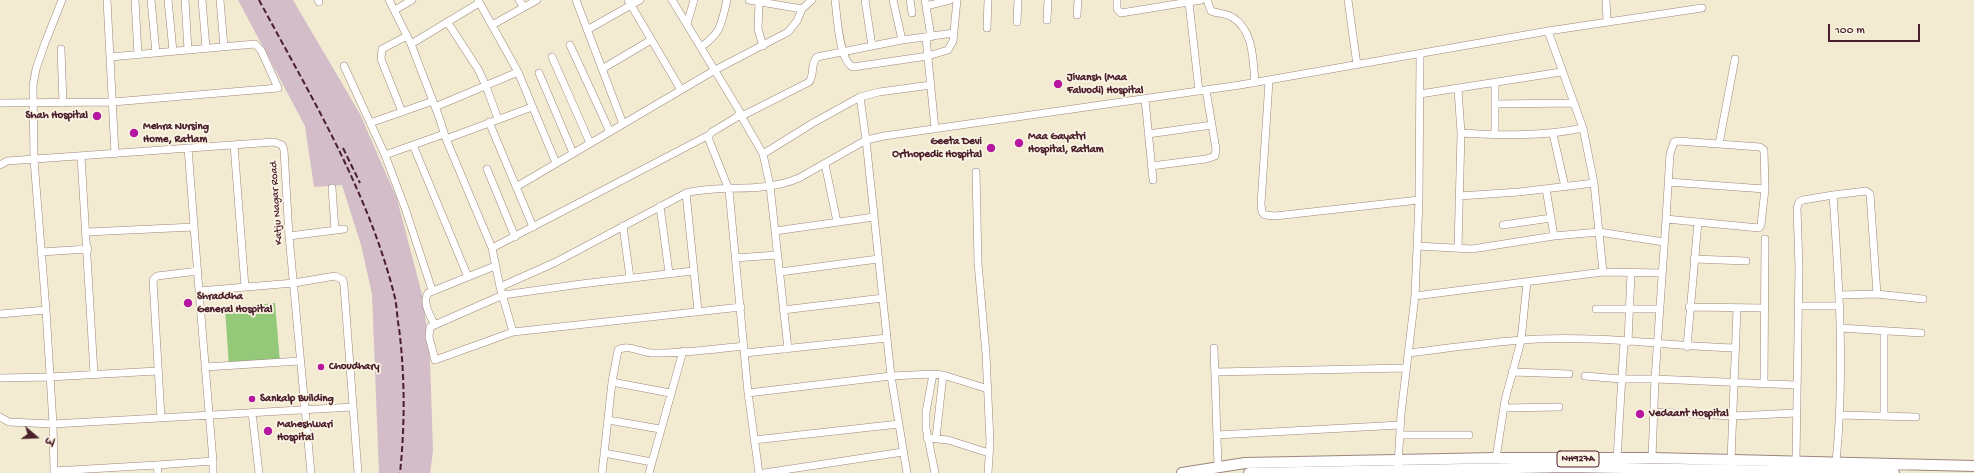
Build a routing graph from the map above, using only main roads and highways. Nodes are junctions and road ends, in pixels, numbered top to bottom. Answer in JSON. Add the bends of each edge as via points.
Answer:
{"nodes":[{"id":1,"x":1398,"y":466,"type":"junction"},
{"id":2,"x":1974,"y":466,"type":"edge"},
{"id":3,"x":1336,"y":468,"type":"edge"},
{"id":4,"x":1579,"y":470,"type":"edge"},
{"id":5,"x":1637,"y":470,"type":"edge"},
{"id":6,"x":1520,"y":471,"type":"edge"},
{"id":7,"x":1536,"y":471,"type":"edge"},
{"id":8,"x":1671,"y":471,"type":"edge"},
{"id":9,"x":1743,"y":471,"type":"edge"},
{"id":10,"x":1182,"y":473,"type":"edge"},
{"id":11,"x":1249,"y":473,"type":"edge"},
{"id":12,"x":1884,"y":473,"type":"edge"},
{"id":13,"x":1894,"y":473,"type":"edge"}],
"edges":[{"from":1,"to":2,"type":"highway","number":"NH927A","via":[[1496,458],[1652,458]]},
{"from":1,"to":3,"type":"highway","number":"NH927A"},
{"from":1,"to":6,"type":"highway","number":"NH927A"},
{"from":3,"to":10,"type":"highway","number":"NH927A","via":[[1245,463]]},
{"from":3,"to":11,"type":"highway","number":"NH927A"},
{"from":4,"to":5,"type":"highway","number":"NH927A"},
{"from":4,"to":7,"type":"highway","number":"NH927A"},
{"from":5,"to":8,"type":"highway","number":"NH927A"},
{"from":6,"to":7,"type":"highway","number":"NH927A"},
{"from":8,"to":9,"type":"highway","number":"NH927A"},
{"from":9,"to":12,"type":"highway","number":"NH927A"},
{"from":12,"to":13,"type":"highway","number":"NH927A"}]}
